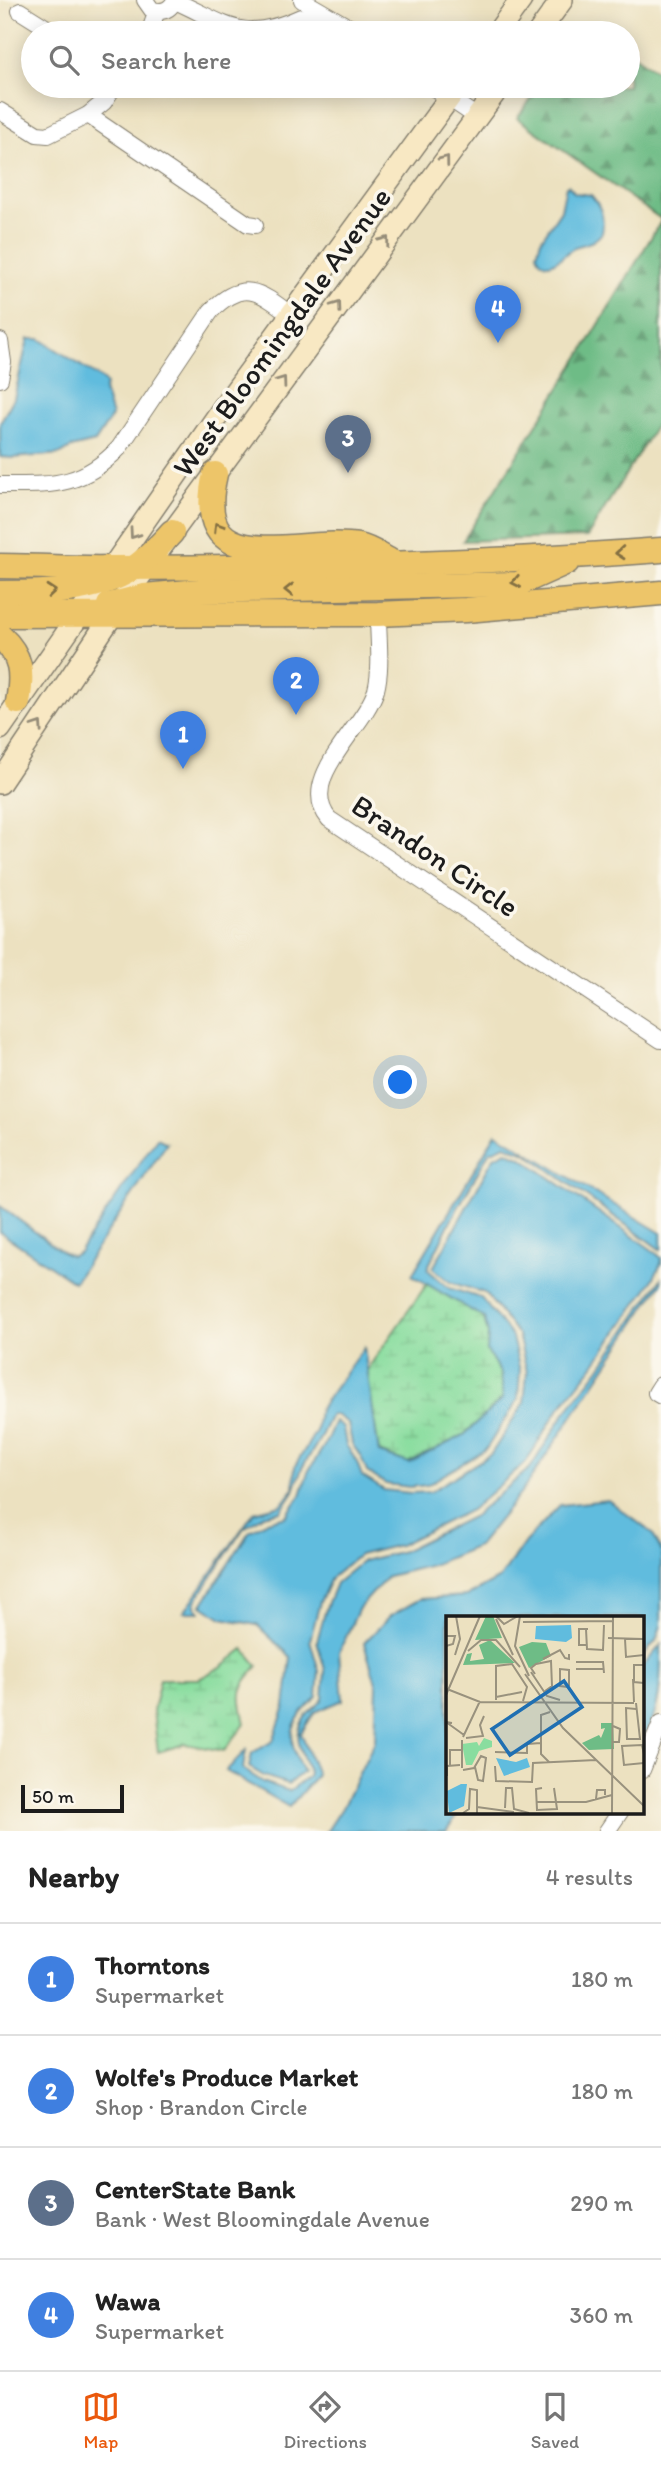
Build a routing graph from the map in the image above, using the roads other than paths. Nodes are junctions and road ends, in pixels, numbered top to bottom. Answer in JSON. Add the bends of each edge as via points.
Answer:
{"nodes":[{"id":1,"x":302,"y":0,"type":"edge"},
{"id":2,"x":521,"y":0,"type":"edge"},
{"id":3,"x":562,"y":0,"type":"edge"},
{"id":4,"x":175,"y":1,"type":"edge"},
{"id":5,"x":151,"y":6,"type":"edge"},
{"id":6,"x":20,"y":11,"type":"dead end"},
{"id":7,"x":36,"y":21,"type":"edge"},
{"id":8,"x":213,"y":21,"type":"edge"},
{"id":9,"x":292,"y":21,"type":"edge"},
{"id":10,"x":312,"y":21,"type":"edge"},
{"id":11,"x":338,"y":21,"type":"edge"},
{"id":12,"x":505,"y":21,"type":"edge"},
{"id":13,"x":547,"y":21,"type":"edge"},
{"id":14,"x":106,"y":98,"type":"edge"},
{"id":15,"x":449,"y":98,"type":"edge"},
{"id":16,"x":459,"y":98,"type":"edge"},
{"id":17,"x":491,"y":98,"type":"edge"},
{"id":18,"x":0,"y":111,"type":"edge"},
{"id":19,"x":88,"y":115,"type":"junction"},
{"id":20,"x":477,"y":117,"type":"junction"},
{"id":21,"x":254,"y":225,"type":"dead end"},
{"id":22,"x":291,"y":315,"type":"junction"},
{"id":23,"x":0,"y":341,"type":"edge"},
{"id":24,"x":0,"y":379,"type":"edge"},
{"id":25,"x":215,"y":474,"type":"junction"},
{"id":26,"x":0,"y":485,"type":"edge"},
{"id":27,"x":172,"y":531,"type":"joint"},
{"id":28,"x":661,"y":550,"type":"edge"},
{"id":29,"x":579,"y":556,"type":"junction"},
{"id":30,"x":396,"y":564,"type":"junction"},
{"id":31,"x":0,"y":566,"type":"edge"},
{"id":32,"x":122,"y":572,"type":"junction"},
{"id":33,"x":0,"y":593,"type":"edge"},
{"id":34,"x":661,"y":593,"type":"edge"},
{"id":35,"x":617,"y":597,"type":"junction"},
{"id":36,"x":117,"y":608,"type":"junction"},
{"id":37,"x":661,"y":609,"type":"edge"},
{"id":38,"x":378,"y":614,"type":"junction"},
{"id":39,"x":0,"y":615,"type":"edge"},
{"id":40,"x":79,"y":615,"type":"junction"},
{"id":41,"x":0,"y":636,"type":"edge"},
{"id":42,"x":18,"y":702,"type":"junction"},
{"id":43,"x":0,"y":729,"type":"edge"},
{"id":44,"x":0,"y":783,"type":"edge"},
{"id":45,"x":661,"y":1040,"type":"edge"},
{"id":46,"x":661,"y":1385,"type":"edge"},
{"id":47,"x":661,"y":1396,"type":"edge"},
{"id":48,"x":661,"y":1723,"type":"edge"},
{"id":49,"x":644,"y":1765,"type":"edge"},
{"id":50,"x":619,"y":1814,"type":"edge"},
{"id":51,"x":607,"y":1831,"type":"edge"}],
"edges":[{"from":1,"to":11,"type":"street"},
{"from":2,"to":12,"type":"main road"},
{"from":3,"to":13,"type":"main road"},
{"from":4,"to":5,"type":"street","via":[[167,10]]},
{"from":4,"to":8,"type":"street"},
{"from":6,"to":7,"type":"street"},
{"from":9,"to":10,"type":"street","via":[[300,17]]},
{"from":14,"to":19,"type":"street"},
{"from":15,"to":22,"type":"main road","name":"West Bloomingdale Avenue"},
{"from":16,"to":20,"type":"street"},
{"from":17,"to":20,"type":"main road","name":"West Bloomingdale Avenue"},
{"from":18,"to":19,"type":"street","via":[[37,134],[48,135]]},
{"from":19,"to":21,"type":"street"},
{"from":25,"to":20,"type":"main road","name":"West Bloomingdale Avenue","one_way":true},
{"from":22,"to":26,"type":"street","via":[[254,291],[224,297],[109,459],[66,483]]},
{"from":22,"to":32,"type":"main road","name":"West Bloomingdale Avenue","one_way":true},
{"from":23,"to":24,"type":"street"},
{"from":25,"to":27,"type":"main road","name":"West Bloomingdale Avenue"},
{"from":30,"to":25,"type":"main road","one_way":true,"via":[[360,546],[250,546],[226,539],[210,513]]},
{"from":27,"to":32,"type":"main road"},
{"from":28,"to":29,"type":"main road","one_way":true},
{"from":29,"to":30,"type":"main road"},
{"from":29,"to":36,"type":"main road","one_way":true,"via":[[518,584],[201,591],[161,594]]},
{"from":30,"to":32,"type":"main road"},
{"from":31,"to":32,"type":"main road"},
{"from":33,"to":32,"type":"main road","one_way":true,"via":[[65,590]]},
{"from":32,"to":36,"type":"main road","name":"West Bloomingdale Avenue"},
{"from":32,"to":40,"type":"main road","name":"West Bloomingdale Avenue"},
{"from":34,"to":35,"type":"main road"},
{"from":35,"to":37,"type":"main road"},
{"from":35,"to":38,"type":"main road"},
{"from":36,"to":38,"type":"main road"},
{"from":36,"to":40,"type":"main road"},
{"from":44,"to":36,"type":"main road","name":"West Bloomingdale Avenue","one_way":true},
{"from":38,"to":45,"type":"street","name":"Brandon Circle","via":[[375,691],[322,780],[324,813]]},
{"from":39,"to":40,"type":"main road"},
{"from":40,"to":42,"type":"main road","name":"West Bloomingdale Avenue"},
{"from":41,"to":42,"type":"main road","via":[[15,651],[20,667]]},
{"from":42,"to":43,"type":"main road","name":"West Bloomingdale Avenue"},
{"from":46,"to":47,"type":"street","via":[[656,1393]]},
{"from":48,"to":49,"type":"street"},
{"from":50,"to":51,"type":"street"}]}
